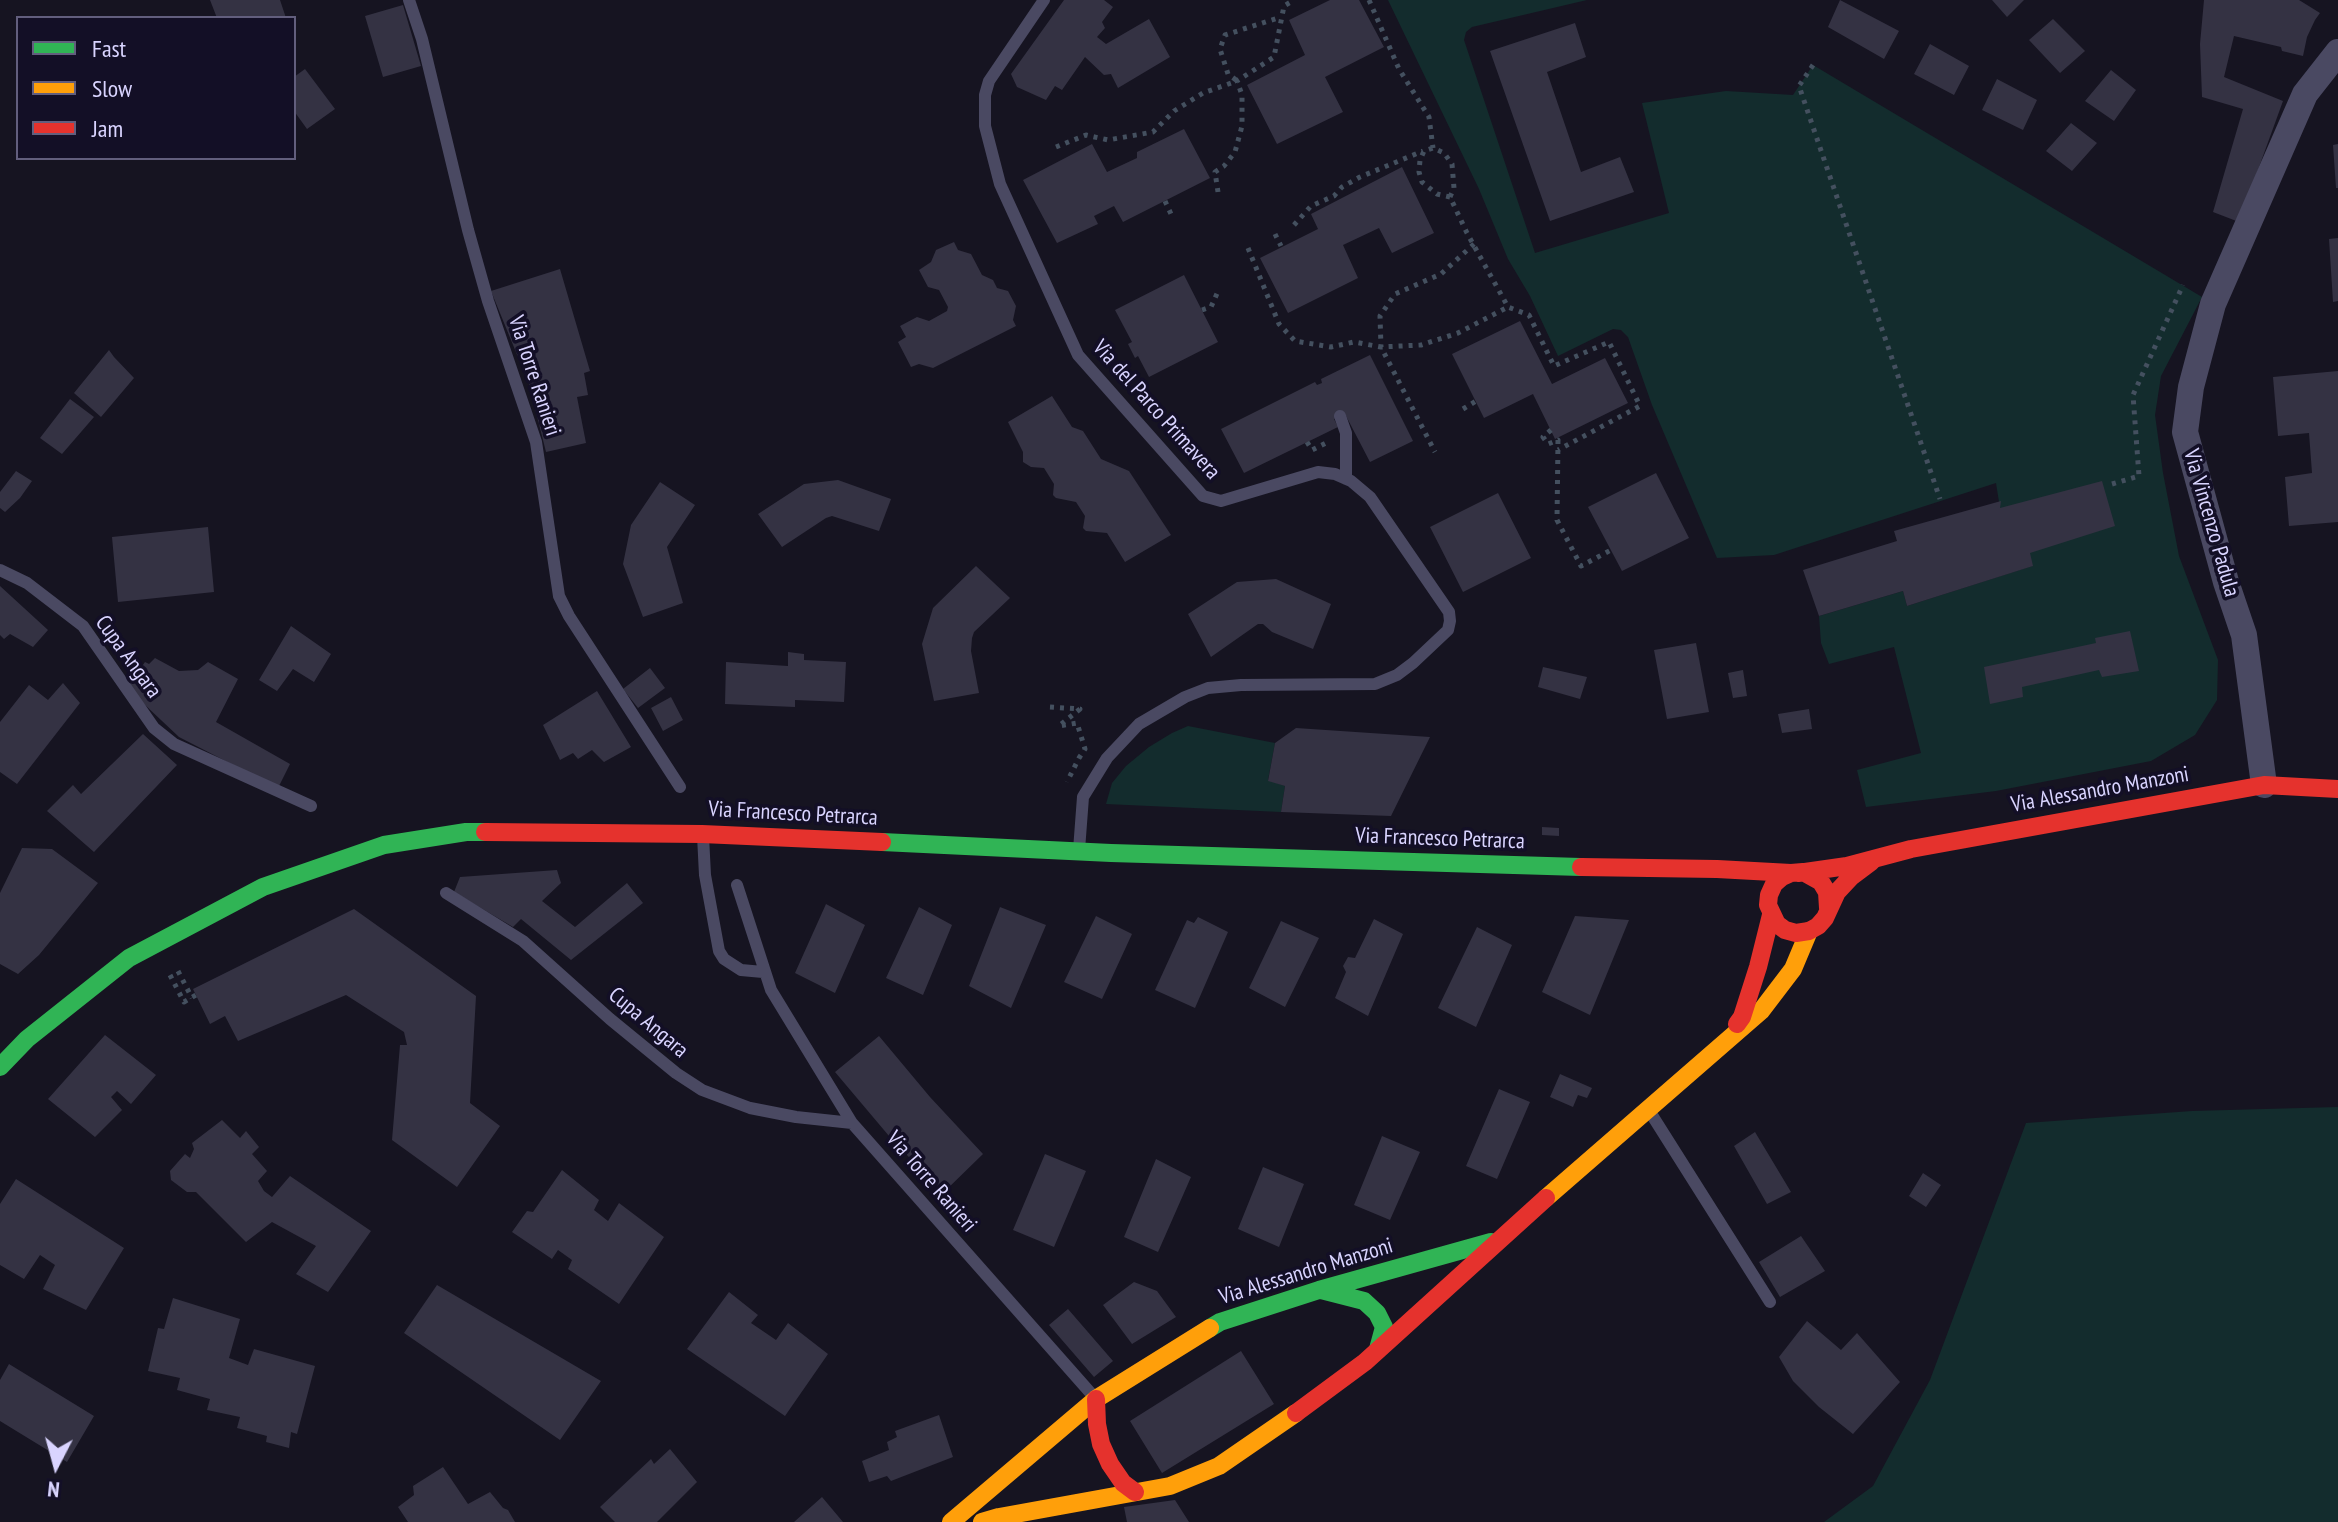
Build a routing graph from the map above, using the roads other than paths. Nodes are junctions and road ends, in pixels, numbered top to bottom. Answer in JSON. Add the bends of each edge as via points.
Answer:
{"nodes":[{"id":1,"x":409,"y":0,"type":"edge"},
{"id":2,"x":1044,"y":0,"type":"edge"},
{"id":3,"x":2338,"y":52,"type":"edge"},
{"id":4,"x":1340,"y":416,"type":"dead end"},
{"id":5,"x":1346,"y":479,"type":"junction"},
{"id":6,"x":0,"y":570,"type":"edge"},
{"id":7,"x":2264,"y":785,"type":"junction"},
{"id":8,"x":680,"y":787,"type":"dead end"},
{"id":9,"x":2338,"y":789,"type":"edge"},
{"id":10,"x":311,"y":806,"type":"dead end"},
{"id":11,"x":702,"y":834,"type":"junction"},
{"id":12,"x":1079,"y":851,"type":"junction"},
{"id":13,"x":1873,"y":860,"type":"junction"},
{"id":14,"x":1649,"y":869,"type":"junction"},
{"id":15,"x":1795,"y":873,"type":"junction"},
{"id":16,"x":737,"y":885,"type":"dead end"},
{"id":17,"x":1715,"y":887,"type":"dead end"},
{"id":18,"x":446,"y":893,"type":"dead end"},
{"id":19,"x":1828,"y":908,"type":"junction"},
{"id":20,"x":1765,"y":909,"type":"junction"},
{"id":21,"x":1809,"y":931,"type":"junction"},
{"id":22,"x":763,"y":972,"type":"junction"},
{"id":23,"x":1726,"y":1042,"type":"junction"},
{"id":24,"x":0,"y":1067,"type":"edge"},
{"id":25,"x":1649,"y":1109,"type":"junction"},
{"id":26,"x":852,"y":1123,"type":"junction"},
{"id":27,"x":1497,"y":1240,"type":"junction"},
{"id":28,"x":1319,"y":1290,"type":"junction"},
{"id":29,"x":1770,"y":1302,"type":"dead end"},
{"id":30,"x":1378,"y":1349,"type":"junction"},
{"id":31,"x":1096,"y":1399,"type":"junction"},
{"id":32,"x":1135,"y":1492,"type":"junction"},
{"id":33,"x":951,"y":1522,"type":"edge"},
{"id":34,"x":982,"y":1522,"type":"edge"}],
"edges":[{"from":1,"to":8,"type":"lane","name":"Via Torre Ranieri","via":[[488,301],[536,442],[559,596]]},
{"from":2,"to":5,"type":"lane","name":"Via del Parco Primavera","via":[[989,81],[985,126],[1000,184],[1078,355],[1203,496],[1221,501],[1318,472]]},
{"from":3,"to":7,"type":"street","name":"Via Vincenzo Padula","via":[[2305,94],[2213,304],[2185,432],[2244,635]]},
{"from":4,"to":5,"type":"lane","via":[[1346,433]]},
{"from":5,"to":12,"type":"lane","via":[[1370,497],[1449,612],[1448,630],[1397,675],[1375,684],[1208,688],[1139,724],[1107,758],[1083,797]]},
{"from":6,"to":10,"type":"lane","name":"Cupa Angara","via":[[27,583],[83,626],[154,728],[174,744]]},
{"from":7,"to":9,"type":"street","name":"Via Alessandro Manzoni"},
{"from":7,"to":13,"type":"street","name":"Via Alessandro Manzoni"},
{"from":11,"to":12,"type":"street","name":"Via Francesco Petrarca"},
{"from":11,"to":22,"type":"lane","via":[[719,951],[741,970]]},
{"from":11,"to":24,"type":"street","name":"Via Francesco Petrarca","via":[[466,832],[384,845],[325,864],[263,887],[129,958]]},
{"from":12,"to":14,"type":"street","name":"Via Francesco Petrarca"},
{"from":13,"to":15,"type":"street","name":"Via Alessandro Manzoni"},
{"from":13,"to":19,"type":"street","name":"Via Alessandro Manzoni","via":[[1851,877]]},
{"from":14,"to":15,"type":"street","name":"Via Francesco Petrarca"},
{"from":14,"to":17,"type":"street","name":"Via Francesco Petrarca"},
{"from":15,"to":19,"type":"street","via":[[1821,882]]},
{"from":15,"to":20,"type":"street","via":[[1774,884]]},
{"from":16,"to":22,"type":"lane","name":"Via Torre Ranieri"},
{"from":18,"to":26,"type":"lane","name":"Cupa Angara","via":[[523,941],[622,1029],[702,1090],[750,1108]]},
{"from":19,"to":21,"type":"street","via":[[1825,918]]},
{"from":20,"to":21,"type":"street","via":[[1785,930]]},
{"from":20,"to":23,"type":"street","name":"Via Alessandro Manzoni","via":[[1748,997]]},
{"from":21,"to":23,"type":"street","name":"Via Alessandro Manzoni","via":[[1785,982]]},
{"from":22,"to":26,"type":"lane","name":"Via Torre Ranieri"},
{"from":23,"to":25,"type":"street","name":"Via Alessandro Manzoni"},
{"from":25,"to":27,"type":"street","name":"Via Alessandro Manzoni"},
{"from":25,"to":29,"type":"lane"},
{"from":26,"to":31,"type":"lane","name":"Via Torre Ranieri"},
{"from":27,"to":28,"type":"street","name":"Via Alessandro Manzoni"},
{"from":27,"to":30,"type":"street","name":"Via Alessandro Manzoni"},
{"from":28,"to":30,"type":"street","via":[[1364,1301],[1377,1313],[1384,1327]]},
{"from":28,"to":31,"type":"street","name":"Via Alessandro Manzoni","via":[[1220,1322]]},
{"from":30,"to":32,"type":"street","name":"Via Alessandro Manzoni","via":[[1219,1466],[1170,1486]]},
{"from":31,"to":32,"type":"street","via":[[1101,1444],[1123,1483]]},
{"from":31,"to":33,"type":"street","name":"Via Alessandro Manzoni"},
{"from":32,"to":34,"type":"street","name":"Via Alessandro Manzoni"}]}
